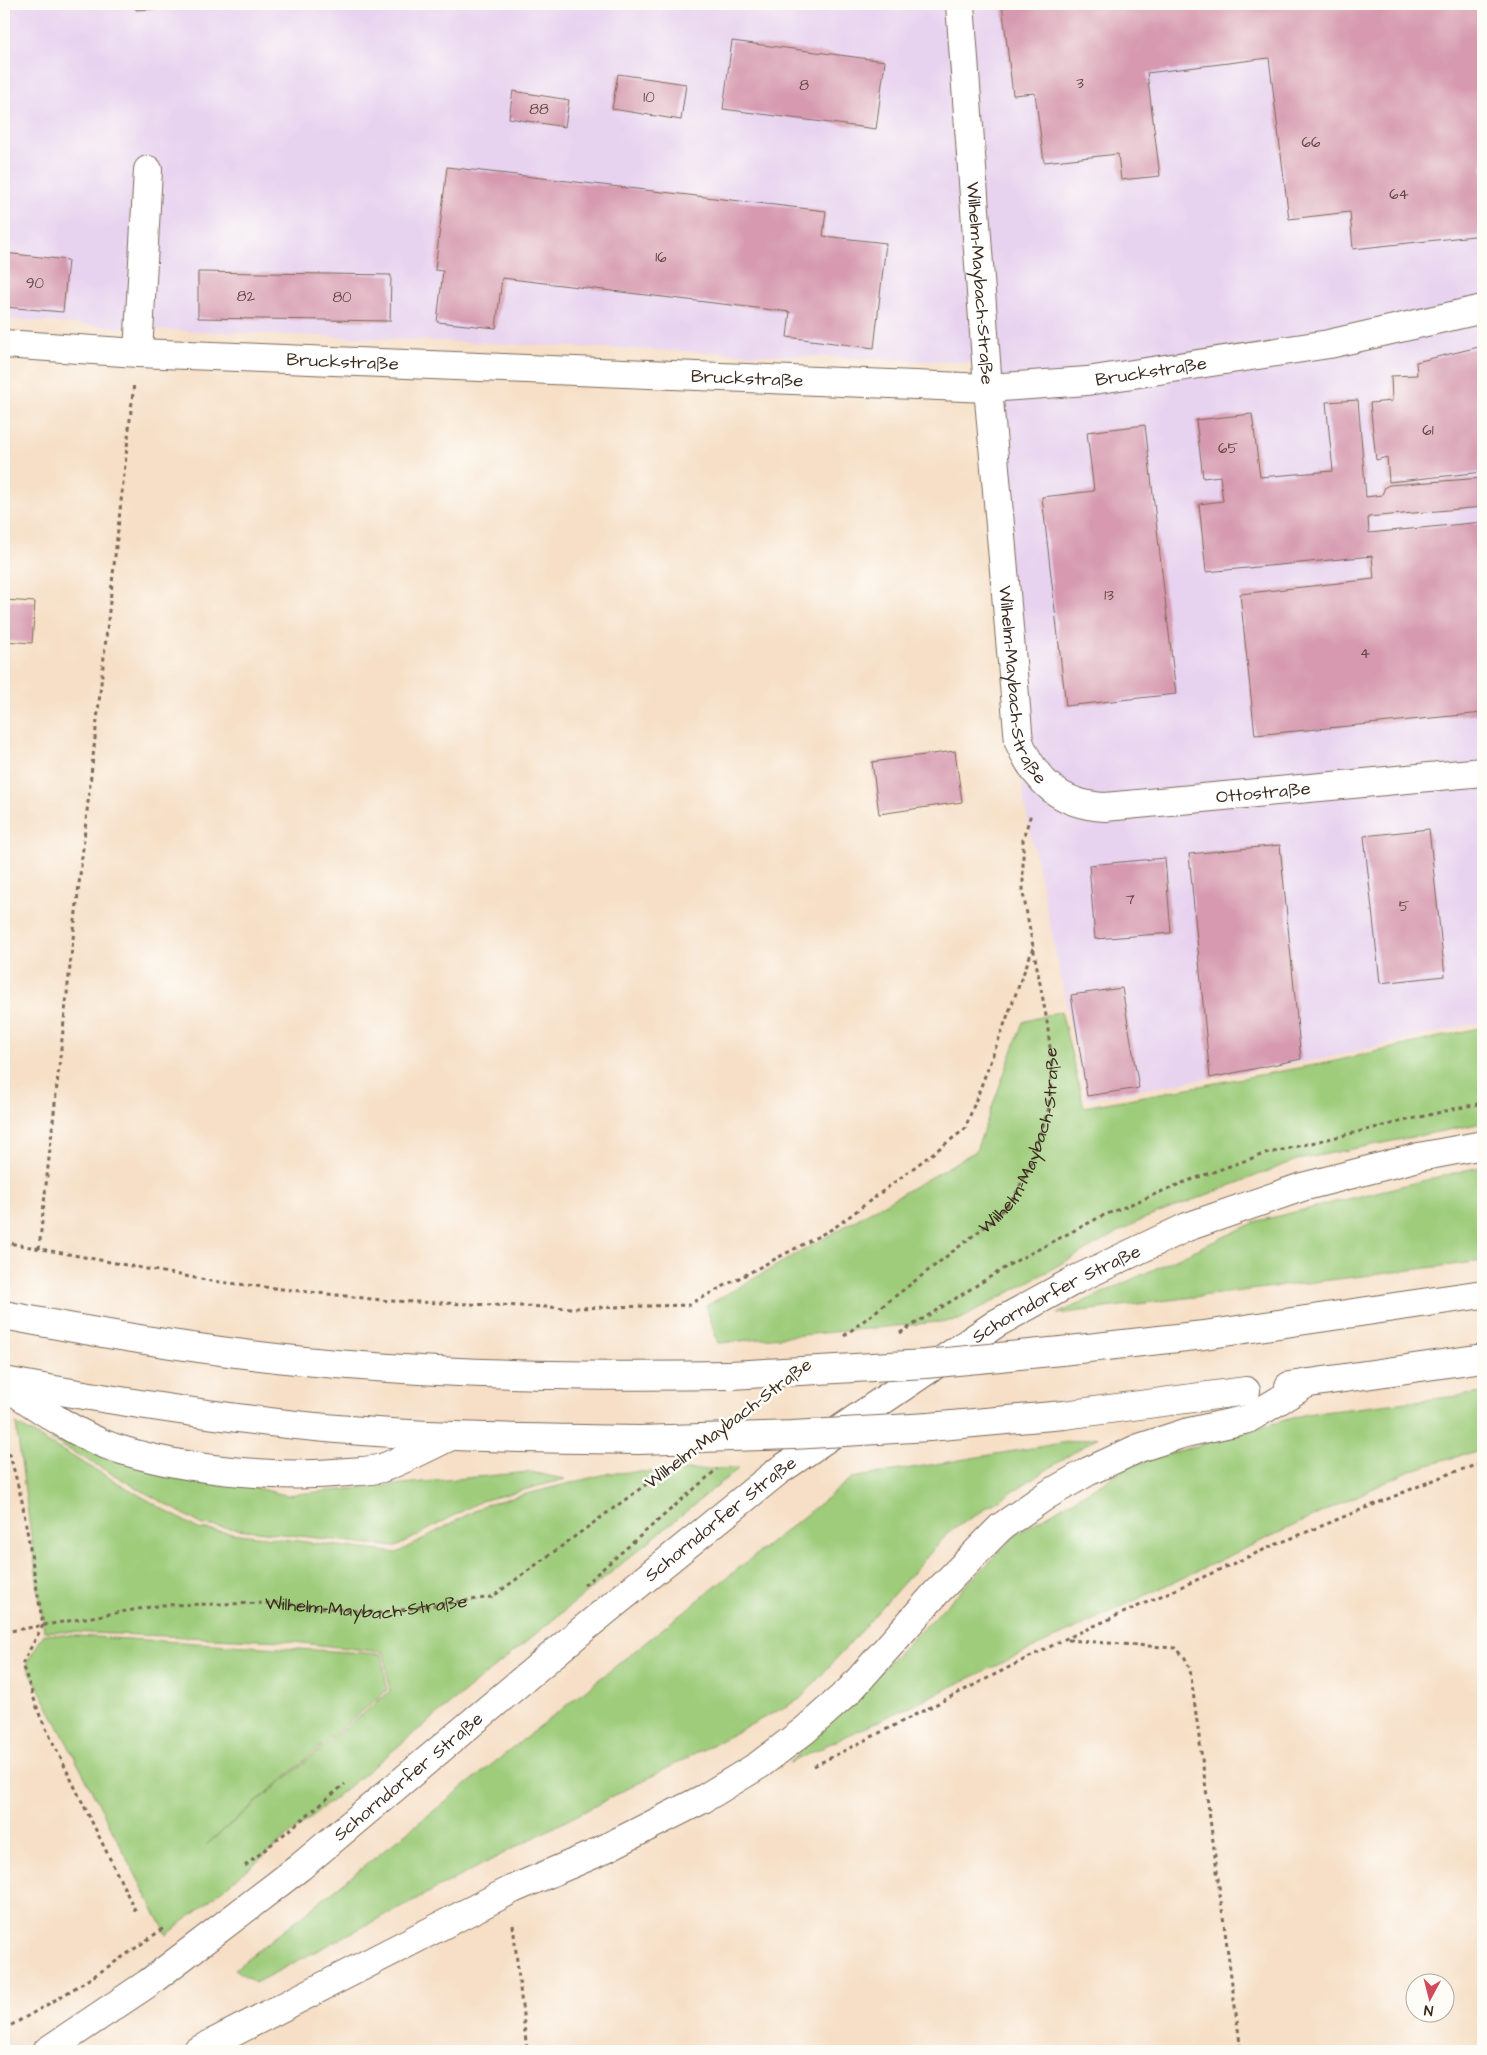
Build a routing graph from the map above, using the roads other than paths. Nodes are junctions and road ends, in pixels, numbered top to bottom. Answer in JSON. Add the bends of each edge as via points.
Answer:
{"nodes":[{"id":1,"x":960,"y":4,"type":"edge"},
{"id":2,"x":148,"y":170,"type":"dead end"},
{"id":3,"x":1483,"y":309,"type":"edge"},
{"id":4,"x":4,"y":344,"type":"edge"},
{"id":5,"x":138,"y":353,"type":"junction"},
{"id":6,"x":988,"y":388,"type":"junction"},
{"id":7,"x":1483,"y":772,"type":"edge"},
{"id":8,"x":1048,"y":786,"type":"joint"},
{"id":9,"x":1483,"y":1145,"type":"edge"},
{"id":10,"x":1483,"y":1294,"type":"edge"},
{"id":11,"x":4,"y":1316,"type":"edge"},
{"id":12,"x":1483,"y":1358,"type":"edge"},
{"id":13,"x":4,"y":1381,"type":"edge"},
{"id":14,"x":1308,"y":1383,"type":"junction"},
{"id":15,"x":4,"y":1385,"type":"edge"},
{"id":16,"x":451,"y":1436,"type":"junction"},
{"id":17,"x":47,"y":2051,"type":"edge"},
{"id":18,"x":197,"y":2051,"type":"edge"}],
"edges":[{"from":1,"to":6,"type":"main road","name":"Wilhelm-Maybach-Straße"},
{"from":2,"to":5,"type":"main road"},
{"from":3,"to":6,"type":"main road","name":"Bruckstraße","via":[[1329,344],[1088,381]]},
{"from":4,"to":5,"type":"main road","name":"Bruckstraße"},
{"from":5,"to":6,"type":"main road","name":"Bruckstraße"},
{"from":6,"to":8,"type":"main road","name":"Wilhelm-Maybach-Straße","via":[[1018,742],[1026,759]]},
{"from":7,"to":8,"type":"main road","name":"Ottostraße","via":[[1105,807],[1074,802]]},
{"from":9,"to":17,"type":"main road","name":"Schorndorfer Straße","via":[[1302,1186],[1203,1221],[1133,1251],[997,1323],[777,1472],[587,1626],[300,1867],[148,1984]]},
{"from":10,"to":11,"type":"main road","bridge":true,"via":[[1204,1335],[1061,1351],[926,1364],[731,1374],[561,1376],[360,1366],[170,1344]]},
{"from":12,"to":14,"type":"main road"},
{"from":13,"to":16,"type":"main road","via":[[126,1404],[230,1418]]},
{"from":14,"to":16,"type":"main road","bridge":true,"via":[[1064,1415],[929,1427],[640,1440]]},
{"from":14,"to":18,"type":"main road","via":[[1248,1420],[1185,1433],[1139,1448],[1047,1494],[1001,1527],[936,1593],[850,1690],[759,1765],[592,1855],[513,1889]]},
{"from":15,"to":16,"type":"main road","via":[[69,1427],[111,1446],[154,1458],[217,1469],[274,1474],[380,1468]]}]}
